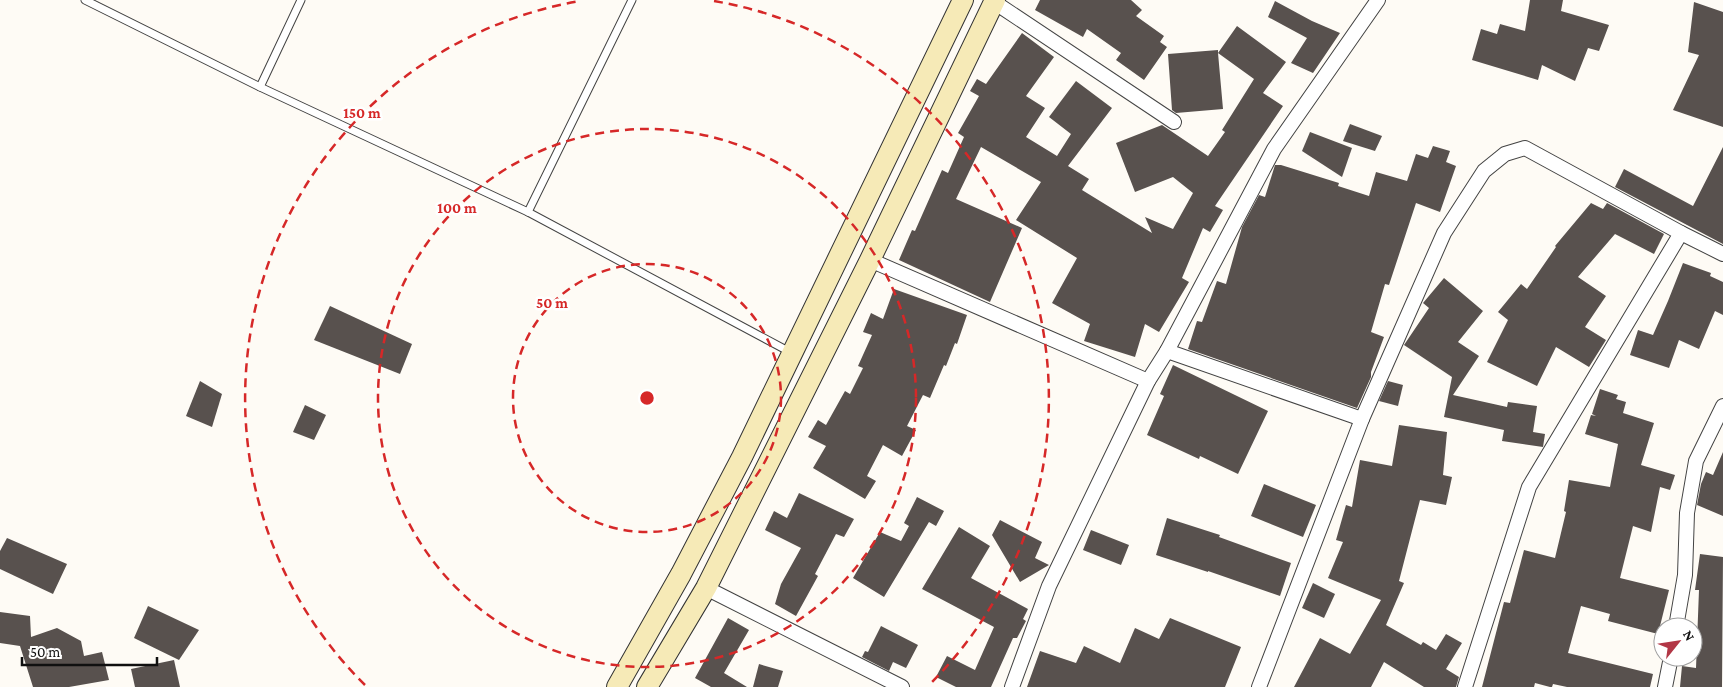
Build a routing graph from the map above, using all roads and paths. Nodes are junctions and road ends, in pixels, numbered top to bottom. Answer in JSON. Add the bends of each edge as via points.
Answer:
{"nodes":[{"id":1,"x":85,"y":0,"type":"edge"},
{"id":2,"x":301,"y":0,"type":"edge"},
{"id":3,"x":632,"y":0,"type":"edge"},
{"id":4,"x":963,"y":0,"type":"edge"},
{"id":5,"x":1378,"y":0,"type":"edge"},
{"id":6,"x":994,"y":1,"type":"edge"},
{"id":7,"x":260,"y":87,"type":"junction"},
{"id":8,"x":1174,"y":122,"type":"dead end"},
{"id":9,"x":528,"y":212,"type":"junction"},
{"id":10,"x":1681,"y":233,"type":"junction"},
{"id":11,"x":1723,"y":254,"type":"edge"},
{"id":12,"x":870,"y":260,"type":"junction"},
{"id":13,"x":1167,"y":351,"type":"junction"},
{"id":14,"x":792,"y":353,"type":"junction"},
{"id":15,"x":1148,"y":381,"type":"junction"},
{"id":16,"x":1723,"y":406,"type":"edge"},
{"id":17,"x":1362,"y":419,"type":"junction"},
{"id":18,"x":706,"y":588,"type":"junction"},
{"id":19,"x":1678,"y":617,"type":"edge"},
{"id":20,"x":1669,"y":667,"type":"edge"},
{"id":21,"x":617,"y":687,"type":"edge"},
{"id":22,"x":647,"y":687,"type":"edge"},
{"id":23,"x":902,"y":687,"type":"edge"},
{"id":24,"x":1012,"y":687,"type":"edge"},
{"id":25,"x":1259,"y":687,"type":"edge"},
{"id":26,"x":1465,"y":687,"type":"edge"},
{"id":27,"x":1665,"y":687,"type":"edge"}],
"edges":[{"from":1,"to":7,"type":"lane"},
{"from":2,"to":7,"type":"lane"},
{"from":3,"to":9,"type":"lane"},
{"from":4,"to":14,"type":"main road"},
{"from":5,"to":13,"type":"street","via":[[1274,149]]},
{"from":6,"to":8,"type":"street"},
{"from":6,"to":12,"type":"main road"},
{"from":7,"to":9,"type":"lane"},
{"from":9,"to":14,"type":"lane"},
{"from":10,"to":11,"type":"street"},
{"from":10,"to":17,"type":"street","via":[[1525,148],[1505,154],[1484,171],[1444,233]]},
{"from":10,"to":26,"type":"street","via":[[1529,487]]},
{"from":12,"to":15,"type":"street"},
{"from":12,"to":18,"type":"main road"},
{"from":13,"to":15,"type":"street"},
{"from":13,"to":17,"type":"street"},
{"from":14,"to":21,"type":"main road","via":[[681,574]]},
{"from":15,"to":24,"type":"street","via":[[1049,586]]},
{"from":16,"to":19,"type":"street","via":[[1696,461],[1687,513],[1685,574]]},
{"from":17,"to":25,"type":"street"},
{"from":18,"to":22,"type":"main road"},
{"from":18,"to":23,"type":"street"},
{"from":20,"to":27,"type":"street"}]}
